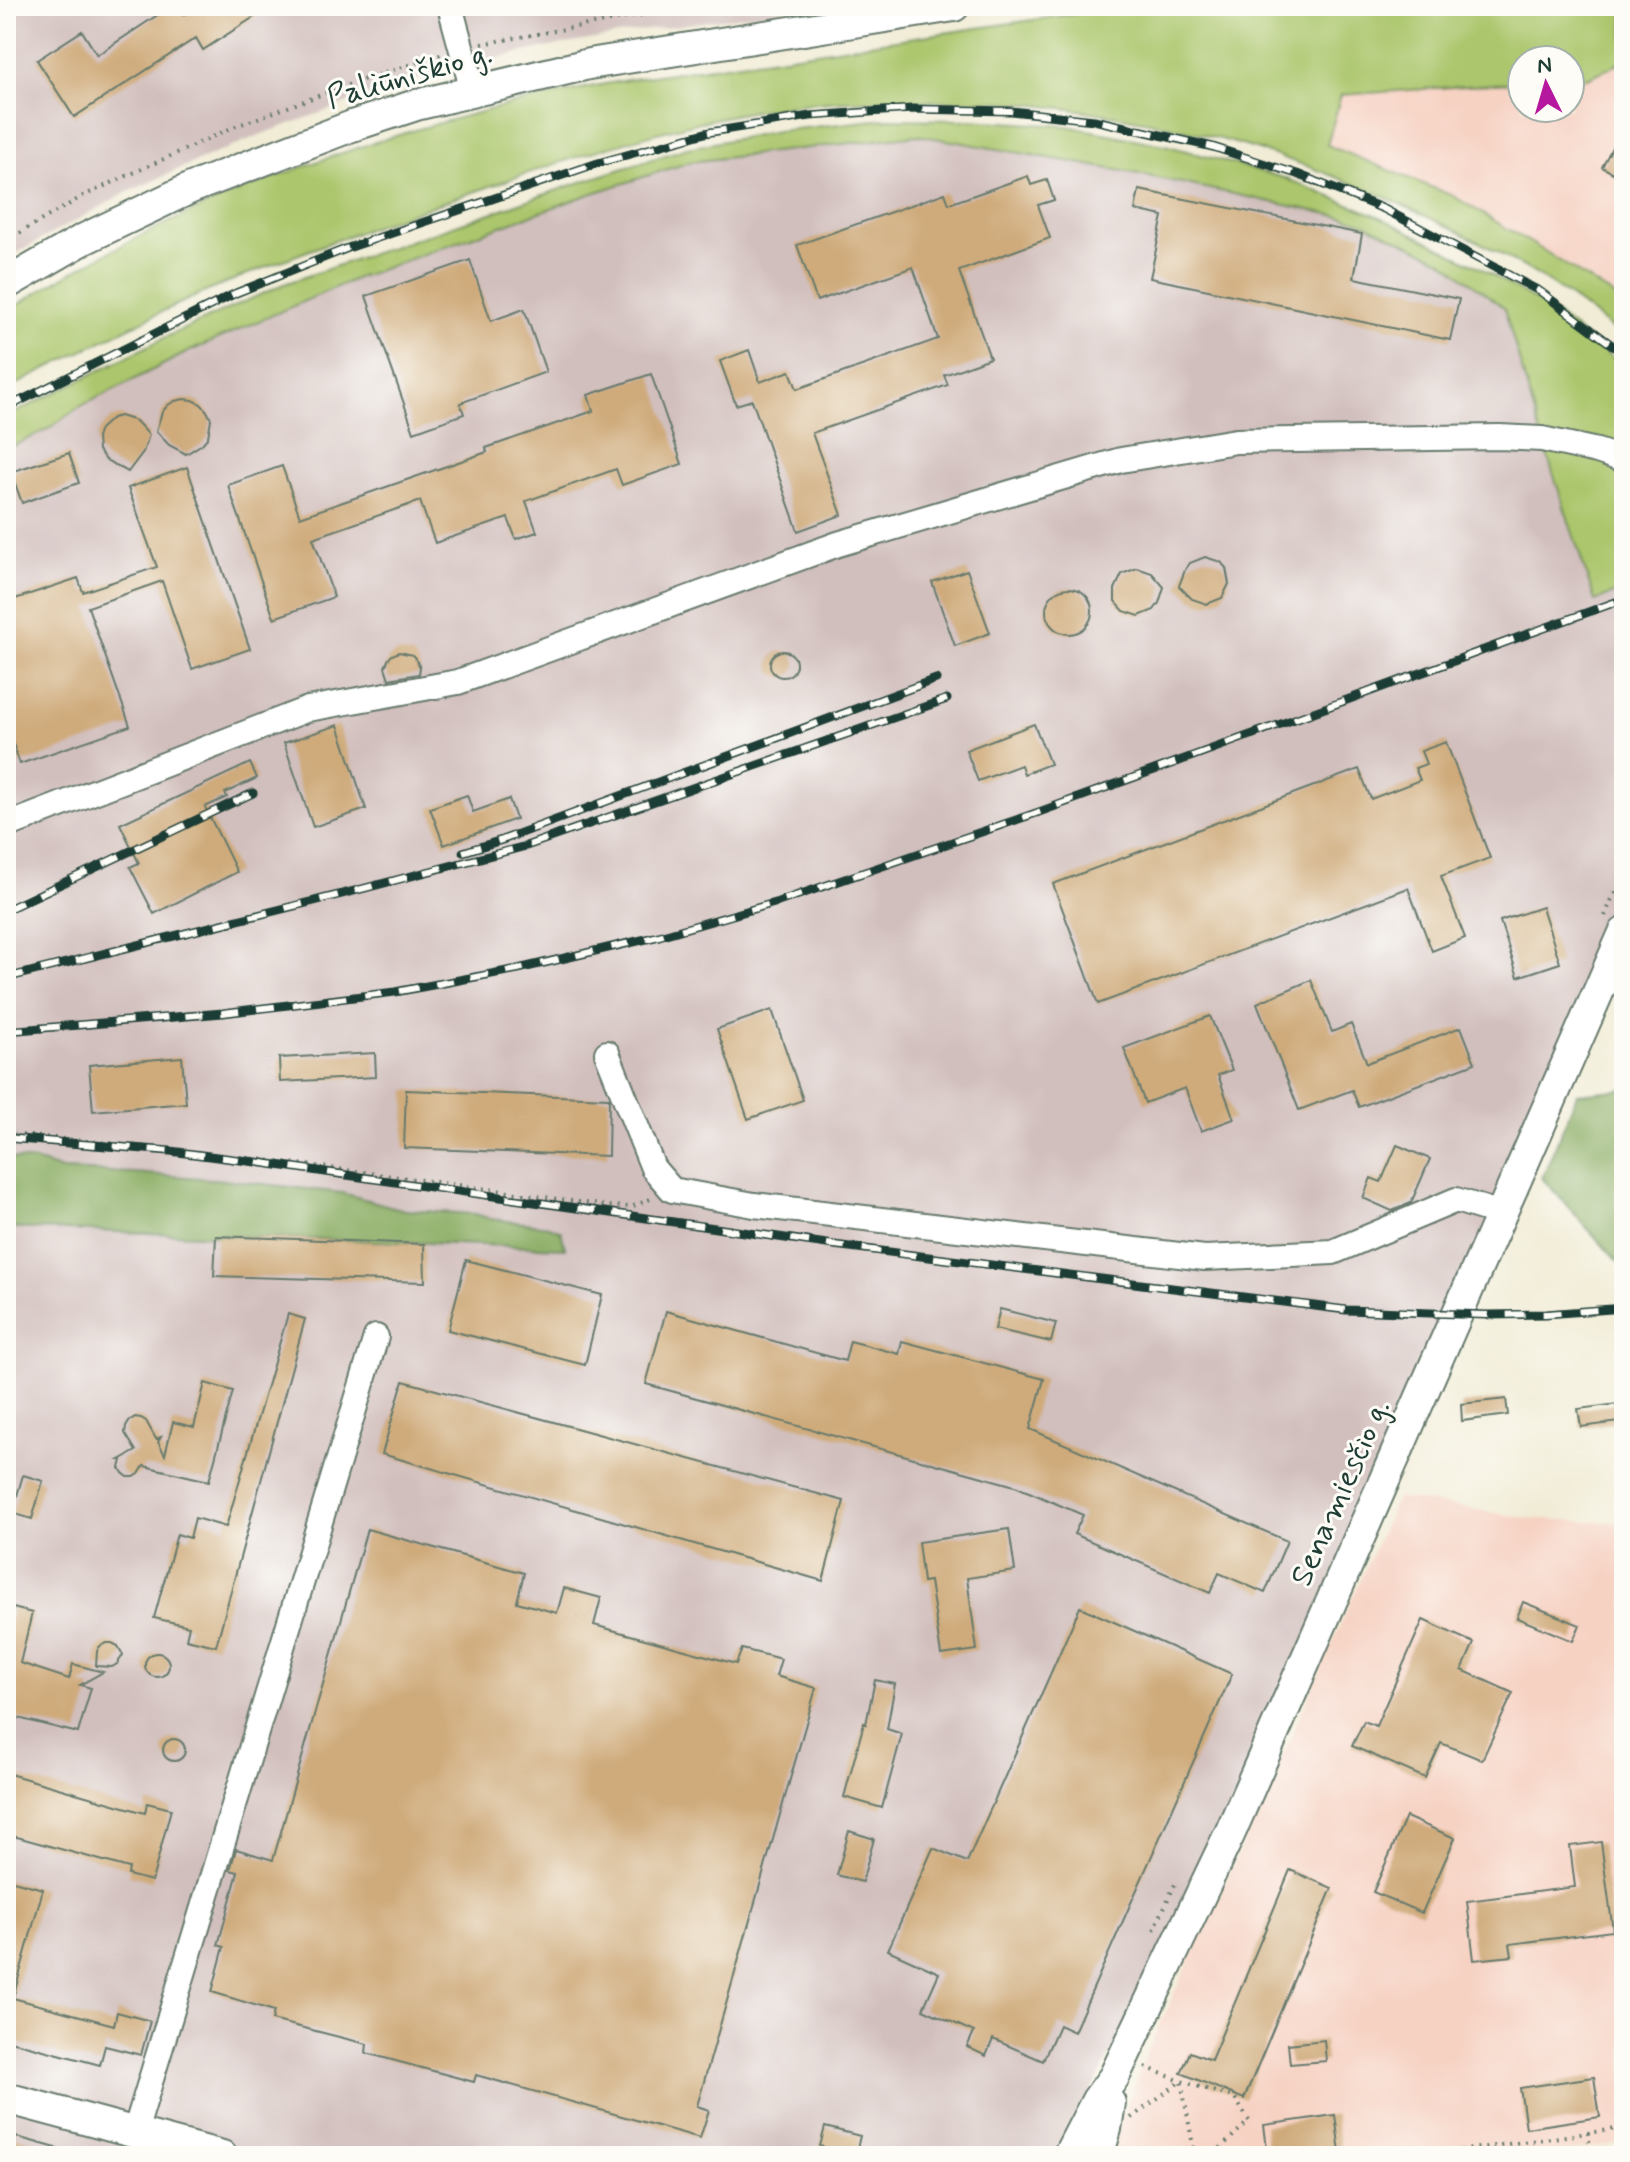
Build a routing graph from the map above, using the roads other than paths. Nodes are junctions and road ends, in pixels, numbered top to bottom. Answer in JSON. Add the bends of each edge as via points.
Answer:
{"nodes":[{"id":1,"x":450,"y":6,"type":"edge"},
{"id":2,"x":954,"y":6,"type":"edge"},
{"id":3,"x":473,"y":91,"type":"junction"},
{"id":4,"x":6,"y":284,"type":"edge"},
{"id":5,"x":1624,"y":460,"type":"edge"},
{"id":6,"x":6,"y":826,"type":"edge"},
{"id":7,"x":1624,"y":933,"type":"edge"},
{"id":8,"x":607,"y":1053,"type":"dead end"},
{"id":9,"x":1501,"y":1214,"type":"junction"},
{"id":10,"x":376,"y":1337,"type":"dead end"},
{"id":11,"x":6,"y":2098,"type":"edge"},
{"id":12,"x":1115,"y":2102,"type":"junction"},
{"id":13,"x":135,"y":2132,"type":"junction"},
{"id":14,"x":222,"y":2156,"type":"edge"},
{"id":15,"x":1068,"y":2156,"type":"edge"},
{"id":16,"x":1086,"y":2156,"type":"edge"},
{"id":17,"x":1098,"y":2156,"type":"edge"}],
"edges":[{"from":1,"to":3,"type":"street"},
{"from":2,"to":3,"type":"main road","name":"Paliūniškio g.","via":[[589,64]]},
{"from":3,"to":4,"type":"main road","name":"Paliūniškio g.","via":[[352,126],[191,188],[82,240]]},
{"from":5,"to":6,"type":"street","via":[[1542,439],[1500,437],[1236,441],[1121,460],[838,544],[458,682],[308,709]]},
{"from":7,"to":9,"type":"main road","name":"Senamiesčio g."},
{"from":8,"to":9,"type":"street","via":[[653,1168],[672,1190],[754,1205],[1205,1258],[1333,1252],[1456,1200]]},
{"from":9,"to":12,"type":"main road","name":"Senamiesčio g."},
{"from":10,"to":13,"type":"street"},
{"from":11,"to":13,"type":"main road"},
{"from":12,"to":15,"type":"main road","name":"Senamiesčio g.","via":[[1097,2100]]},
{"from":12,"to":16,"type":"main road","name":"Senamiesčio g."},
{"from":12,"to":17,"type":"main road","name":"Senamiesčio g."},
{"from":13,"to":14,"type":"main road"}]}
